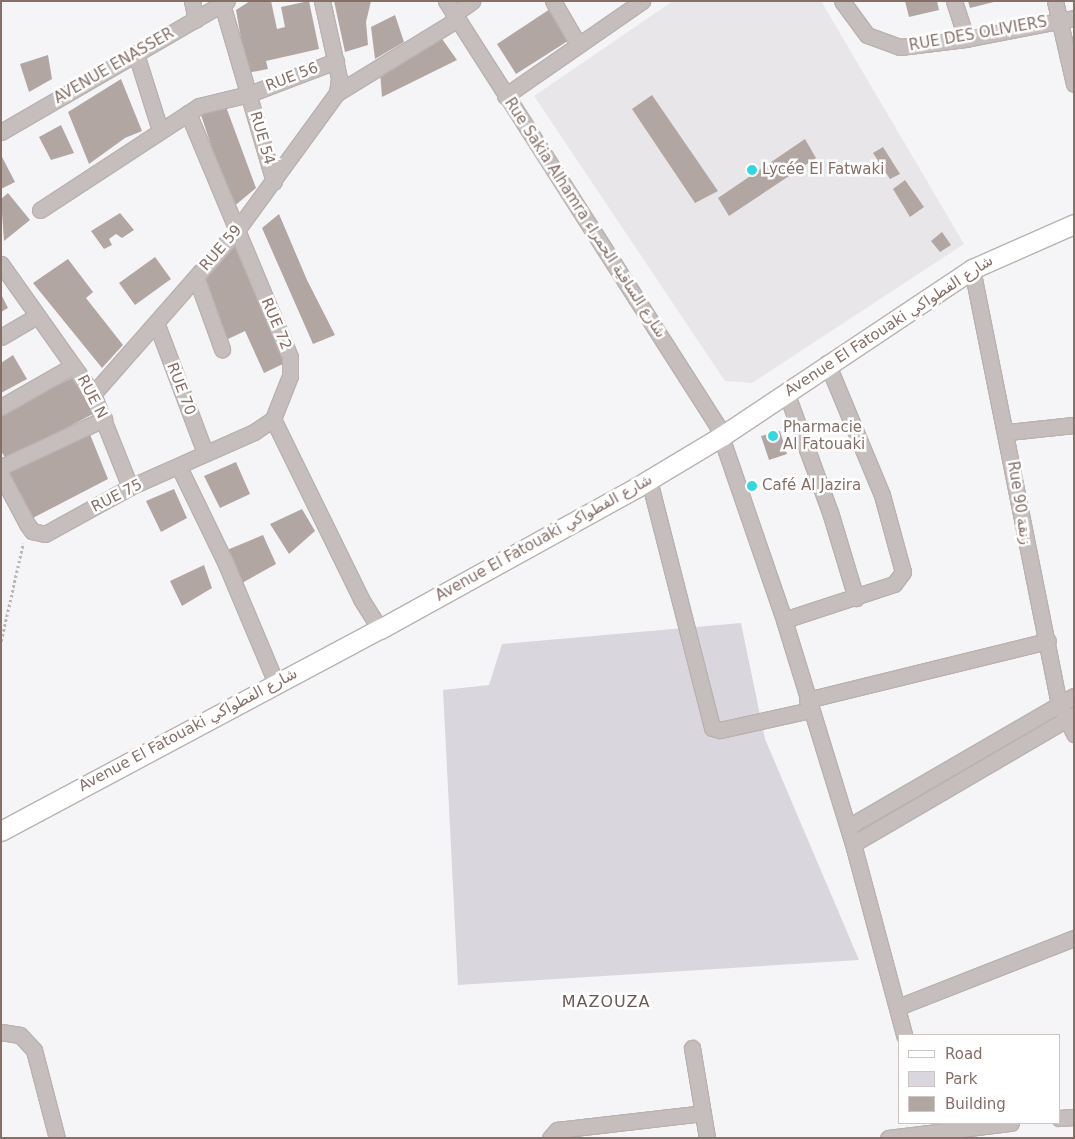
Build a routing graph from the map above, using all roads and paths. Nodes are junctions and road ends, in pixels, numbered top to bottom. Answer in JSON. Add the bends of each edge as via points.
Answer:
{"nodes":[{"id":1,"x":192,"y":1,"type":"edge"},
{"id":2,"x":322,"y":1,"type":"edge"},
{"id":3,"x":472,"y":1,"type":"edge"},
{"id":4,"x":553,"y":1,"type":"edge"},
{"id":5,"x":642,"y":1,"type":"edge"},
{"id":6,"x":842,"y":1,"type":"edge"},
{"id":7,"x":954,"y":1,"type":"edge"},
{"id":8,"x":1055,"y":1,"type":"edge"},
{"id":9,"x":225,"y":3,"type":"edge"},
{"id":10,"x":452,"y":12,"type":"edge"},
{"id":11,"x":1067,"y":19,"type":"edge"},
{"id":12,"x":196,"y":20,"type":"junction"},
{"id":13,"x":966,"y":39,"type":"junction"},
{"id":14,"x":578,"y":44,"type":"junction"},
{"id":15,"x":136,"y":54,"type":"junction"},
{"id":16,"x":336,"y":60,"type":"junction"},
{"id":17,"x":1074,"y":84,"type":"edge"},
{"id":18,"x":337,"y":93,"type":"junction"},
{"id":19,"x":249,"y":94,"type":"junction"},
{"id":20,"x":505,"y":96,"type":"junction"},
{"id":21,"x":188,"y":113,"type":"junction"},
{"id":22,"x":160,"y":130,"type":"junction"},
{"id":23,"x":1,"y":132,"type":"edge"},
{"id":24,"x":274,"y":182,"type":"junction"},
{"id":25,"x":40,"y":210,"type":"dead end"},
{"id":26,"x":1074,"y":224,"type":"edge"},
{"id":27,"x":237,"y":230,"type":"junction"},
{"id":28,"x":1,"y":264,"type":"edge"},
{"id":29,"x":972,"y":269,"type":"junction"},
{"id":30,"x":196,"y":277,"type":"junction"},
{"id":31,"x":36,"y":316,"type":"junction"},
{"id":32,"x":157,"y":325,"type":"junction"},
{"id":33,"x":1,"y":337,"type":"edge"},
{"id":34,"x":222,"y":349,"type":"dead end"},
{"id":35,"x":826,"y":363,"type":"junction"},
{"id":36,"x":73,"y":366,"type":"junction"},
{"id":37,"x":786,"y":392,"type":"junction"},
{"id":38,"x":93,"y":394,"type":"junction"},
{"id":39,"x":1,"y":407,"type":"edge"},
{"id":40,"x":104,"y":419,"type":"junction"},
{"id":41,"x":273,"y":419,"type":"junction"},
{"id":42,"x":1074,"y":425,"type":"edge"},
{"id":43,"x":1008,"y":432,"type":"junction"},
{"id":44,"x":722,"y":436,"type":"junction"},
{"id":45,"x":205,"y":453,"type":"junction"},
{"id":46,"x":1,"y":467,"type":"edge"},
{"id":47,"x":179,"y":467,"type":"junction"},
{"id":48,"x":1,"y":475,"type":"edge"},
{"id":49,"x":649,"y":480,"type":"junction"},
{"id":50,"x":130,"y":487,"type":"junction"},
{"id":51,"x":27,"y":524,"type":"junction"},
{"id":52,"x":856,"y":598,"type":"junction"},
{"id":53,"x":784,"y":620,"type":"junction"},
{"id":54,"x":380,"y":629,"type":"junction"},
{"id":55,"x":1,"y":641,"type":"edge"},
{"id":56,"x":1048,"y":641,"type":"junction"},
{"id":57,"x":276,"y":683,"type":"junction"},
{"id":58,"x":1074,"y":696,"type":"edge"},
{"id":59,"x":1059,"y":704,"type":"junction"},
{"id":60,"x":809,"y":705,"type":"junction"},
{"id":61,"x":1070,"y":717,"type":"edge"},
{"id":62,"x":1074,"y":734,"type":"edge"},
{"id":63,"x":848,"y":826,"type":"junction"},
{"id":64,"x":1,"y":831,"type":"edge"},
{"id":65,"x":853,"y":844,"type":"junction"},
{"id":66,"x":1074,"y":938,"type":"edge"},
{"id":67,"x":898,"y":1007,"type":"junction"},
{"id":68,"x":1,"y":1032,"type":"edge"},
{"id":69,"x":904,"y":1034,"type":"edge"},
{"id":70,"x":692,"y":1048,"type":"dead end"},
{"id":71,"x":703,"y":1113,"type":"junction"},
{"id":72,"x":1074,"y":1117,"type":"edge"},
{"id":73,"x":1060,"y":1118,"type":"edge"},
{"id":74,"x":999,"y":1124,"type":"edge"},
{"id":75,"x":924,"y":1130,"type":"edge"},
{"id":76,"x":57,"y":1138,"type":"edge"},
{"id":77,"x":550,"y":1138,"type":"edge"},
{"id":78,"x":707,"y":1138,"type":"edge"},
{"id":79,"x":888,"y":1138,"type":"edge"}],
"edges":[{"from":1,"to":12,"type":"street"},
{"from":2,"to":16,"type":"street"},
{"from":3,"to":10,"type":"street"},
{"from":4,"to":14,"type":"street"},
{"from":5,"to":14,"type":"street"},
{"from":6,"to":13,"type":"street","name":"RUE DES OLIVIERS","via":[[867,35],[888,45],[911,47]]},
{"from":7,"to":13,"type":"street"},
{"from":8,"to":11,"type":"street"},
{"from":9,"to":12,"type":"street","name":"AVENUE ENASSER"},
{"from":9,"to":19,"type":"street","name":"RUE 54"},
{"from":10,"to":18,"type":"street"},
{"from":10,"to":20,"type":"street","name":"Rue Sakia Alhamra شارع الساقية الحمراء"},
{"from":11,"to":13,"type":"street","name":"RUE DES OLIVIERS"},
{"from":11,"to":17,"type":"street"},
{"from":12,"to":15,"type":"street","name":"AVENUE ENASSER"},
{"from":14,"to":20,"type":"street"},
{"from":15,"to":22,"type":"street"},
{"from":15,"to":23,"type":"street","name":"AVENUE ENASSER"},
{"from":16,"to":18,"type":"street"},
{"from":16,"to":19,"type":"street","name":"RUE 56"},
{"from":18,"to":24,"type":"street","name":"RUE 59"},
{"from":19,"to":21,"type":"street","name":"RUE 56","via":[[207,102]]},
{"from":19,"to":24,"type":"street","name":"RUE 54"},
{"from":20,"to":44,"type":"street","name":"Rue Sakia Alhamra شارع الساقية الحمراء","via":[[643,305]]},
{"from":21,"to":22,"type":"street","name":"RUE 56"},
{"from":21,"to":27,"type":"street","name":"RUE 72"},
{"from":22,"to":25,"type":"street","name":"RUE 56"},
{"from":24,"to":27,"type":"street","name":"RUE 59"},
{"from":26,"to":29,"type":"main road","name":"Avenue El Fatouaki شارع الفطواكي"},
{"from":27,"to":30,"type":"street","name":"RUE 59"},
{"from":27,"to":41,"type":"street","name":"RUE 72","via":[[292,368]]},
{"from":28,"to":31,"type":"street","name":"RUE N"},
{"from":29,"to":35,"type":"main road","name":"Avenue El Fatouaki شارع الفطواكي"},
{"from":29,"to":43,"type":"street","name":"Rue 90 زنقة"},
{"from":30,"to":32,"type":"street","name":"RUE 59"},
{"from":30,"to":34,"type":"street"},
{"from":31,"to":33,"type":"street"},
{"from":31,"to":36,"type":"street","name":"RUE N"},
{"from":32,"to":38,"type":"street","name":"RUE 59"},
{"from":32,"to":45,"type":"street","name":"RUE 70"},
{"from":35,"to":37,"type":"main road","name":"Avenue El Fatouaki شارع الفطواكي"},
{"from":35,"to":52,"type":"street","via":[[882,494],[903,567],[902,576],[894,584]]},
{"from":36,"to":38,"type":"street","name":"RUE N"},
{"from":36,"to":39,"type":"street"},
{"from":37,"to":44,"type":"main road","name":"Avenue El Fatouaki شارع الفطواكي"},
{"from":37,"to":52,"type":"street","via":[[830,512]]},
{"from":38,"to":40,"type":"street","name":"RUE N"},
{"from":40,"to":46,"type":"street"},
{"from":40,"to":50,"type":"street","name":"RUE N"},
{"from":41,"to":45,"type":"street","name":"RUE 75","via":[[254,432]]},
{"from":41,"to":54,"type":"street","via":[[361,600]]},
{"from":42,"to":43,"type":"street"},
{"from":43,"to":56,"type":"street","name":"Rue 90 زنقة","via":[[1023,536]]},
{"from":44,"to":49,"type":"main road","name":"Avenue El Fatouaki شارع الفطواكي"},
{"from":44,"to":53,"type":"street","name":"Rue Sakia Alhamra شارع الساقية الحمراء"},
{"from":45,"to":47,"type":"street","name":"RUE 75"},
{"from":47,"to":50,"type":"street","name":"RUE 75"},
{"from":47,"to":57,"type":"street","via":[[226,564]]},
{"from":48,"to":51,"type":"street"},
{"from":49,"to":54,"type":"main road","name":"Avenue El Fatouaki شارع الفطواكي"},
{"from":49,"to":60,"type":"street","via":[[712,728],[720,730]]},
{"from":50,"to":51,"type":"street","name":"RUE 75","via":[[56,528],[38,534]]},
{"from":51,"to":55,"type":"path"},
{"from":52,"to":53,"type":"street"},
{"from":53,"to":60,"type":"street","name":"Rue Sakia Alhamra شارع الساقية الحمراء"},
{"from":54,"to":57,"type":"main road","name":"Avenue El Fatouaki شارع الفطواكي"},
{"from":56,"to":59,"type":"street","name":"Rue 90 زنقة"},
{"from":56,"to":60,"type":"street"},
{"from":57,"to":64,"type":"main road","name":"Avenue El Fatouaki شارع الفطواكي"},
{"from":58,"to":59,"type":"street"},
{"from":59,"to":61,"type":"street","name":"Rue 90 زنقة"},
{"from":59,"to":63,"type":"street"},
{"from":60,"to":63,"type":"street","name":"Rue Sakia Alhamra شارع الساقية الحمراء"},
{"from":61,"to":62,"type":"street","name":"Rue 90 زنقة"},
{"from":61,"to":65,"type":"street"},
{"from":63,"to":65,"type":"street","name":"Rue Sakia Alhamra شارع الساقية الحمراء"},
{"from":65,"to":67,"type":"street","name":"Rue Sakia Alhamra شارع الساقية الحمراء"},
{"from":66,"to":67,"type":"street"},
{"from":67,"to":69,"type":"street","name":"Rue Sakia Alhamra شارع الساقية الحمراء"},
{"from":68,"to":76,"type":"street","via":[[20,1036],[34,1050]]},
{"from":70,"to":71,"type":"street"},
{"from":71,"to":77,"type":"street","via":[[557,1130]]},
{"from":71,"to":78,"type":"street"},
{"from":72,"to":73,"type":"street"},
{"from":74,"to":75,"type":"street"},
{"from":75,"to":79,"type":"street"}]}
